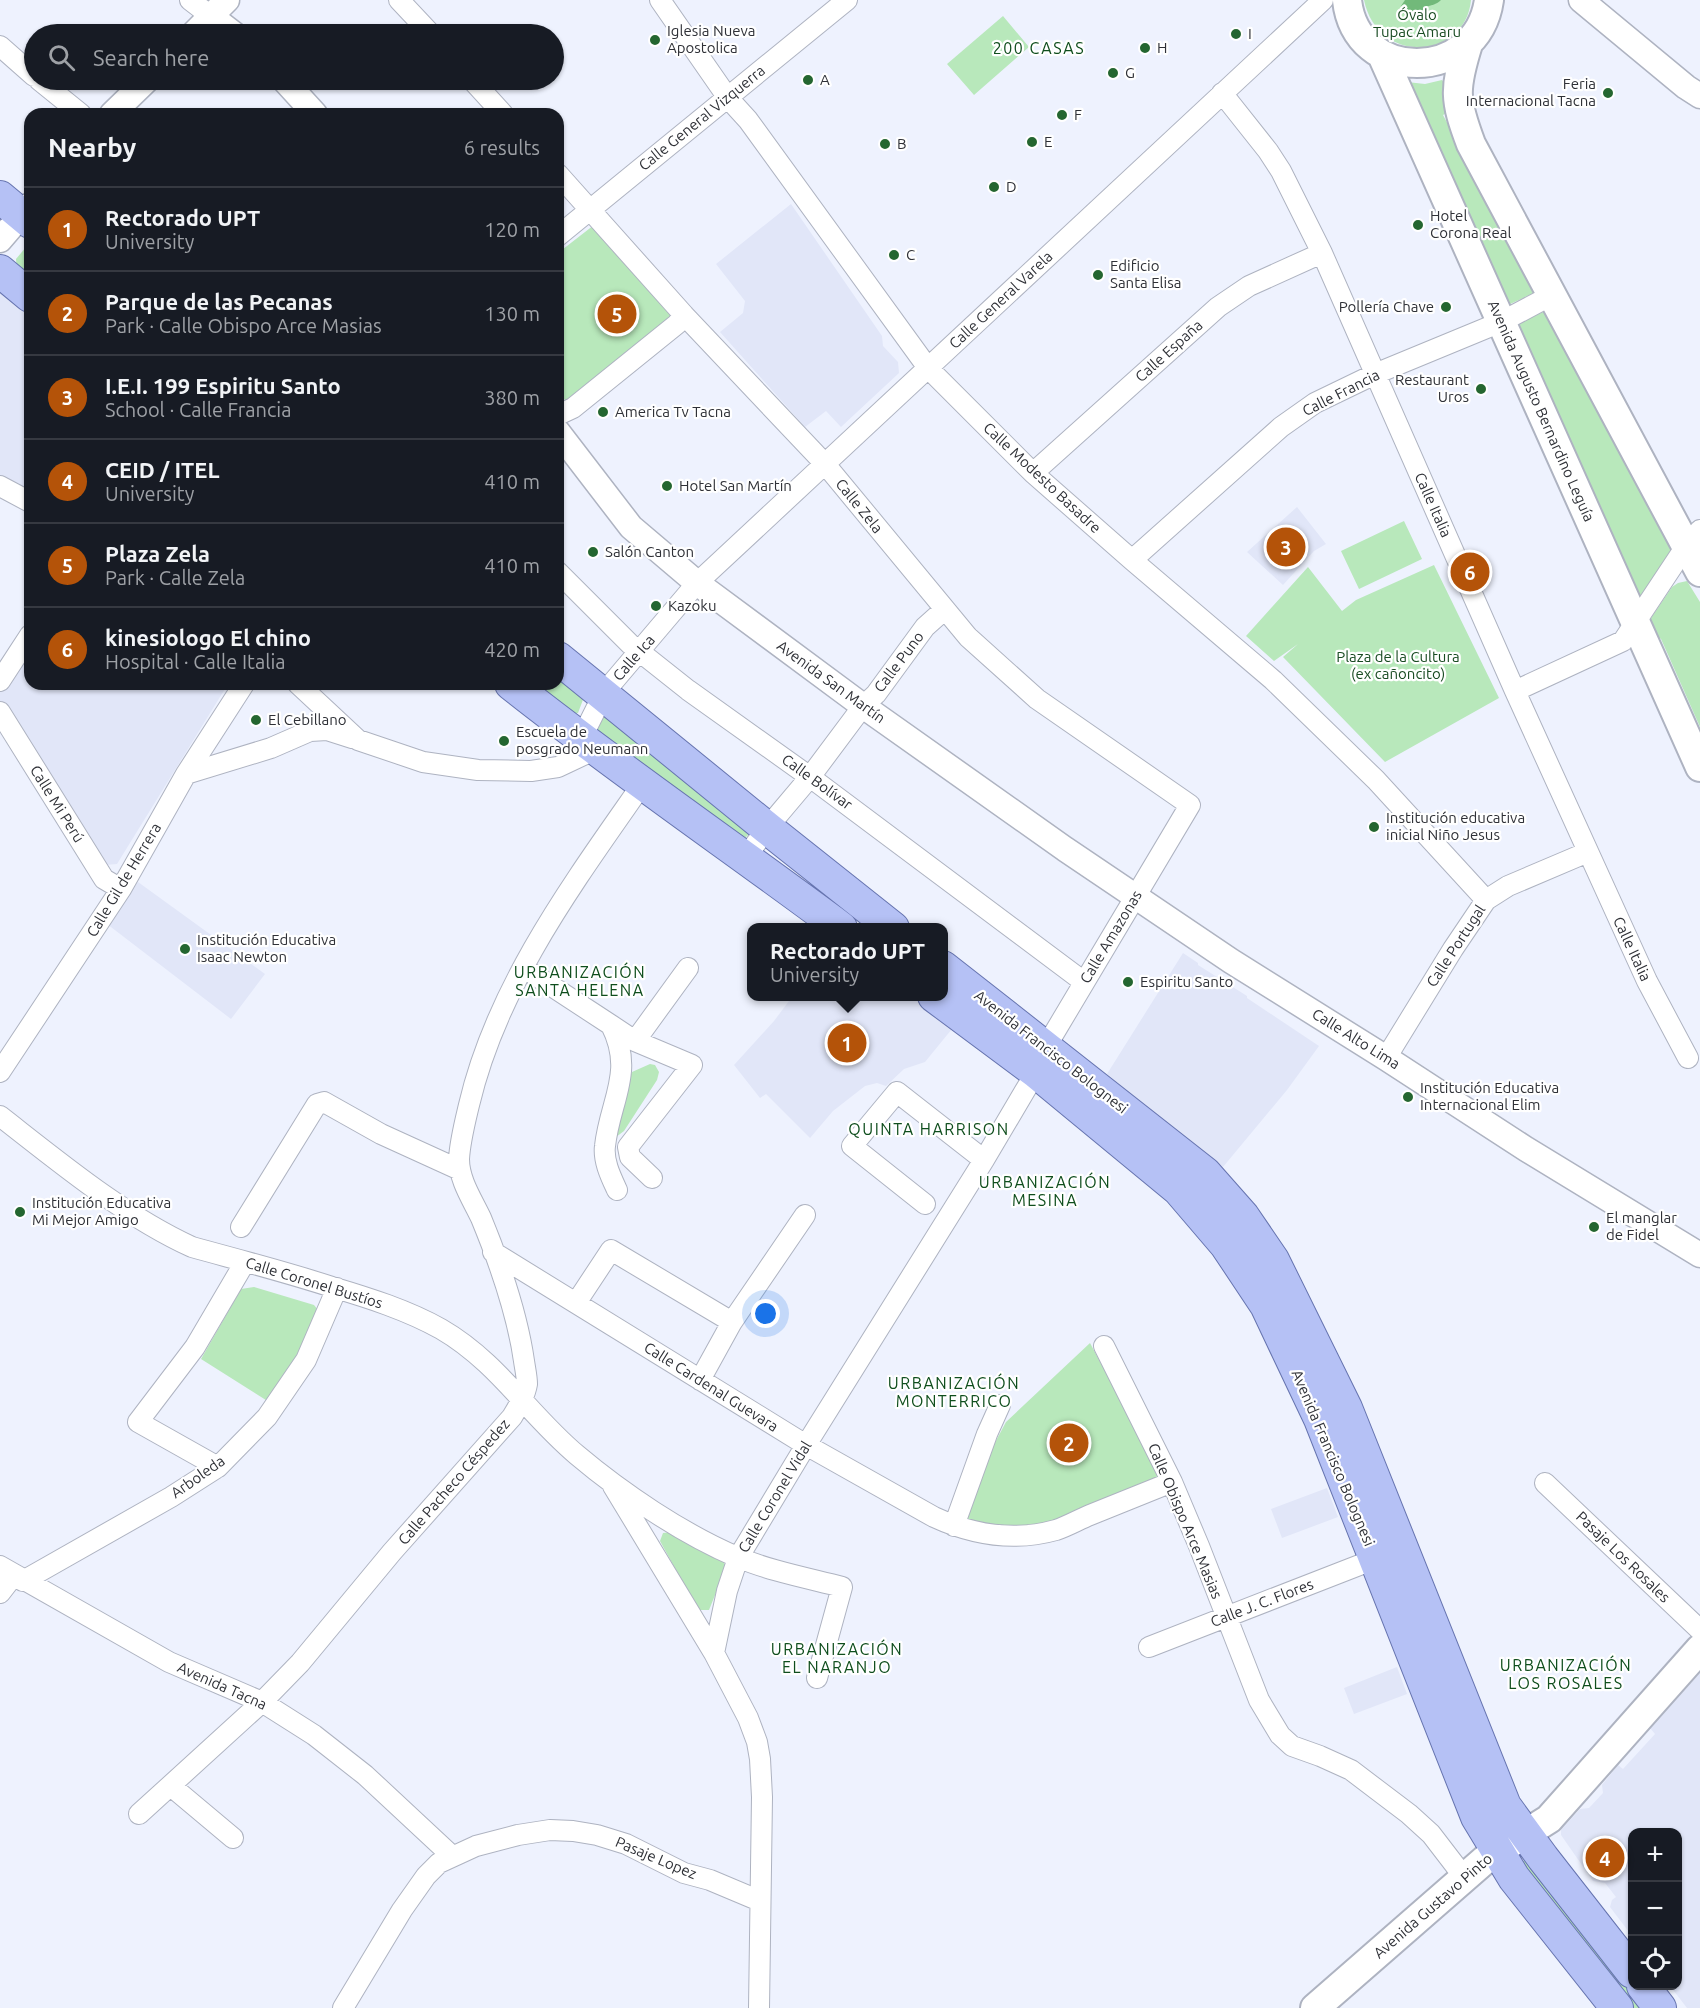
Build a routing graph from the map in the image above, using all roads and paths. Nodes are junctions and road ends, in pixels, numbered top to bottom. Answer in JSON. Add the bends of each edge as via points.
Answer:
{"nodes":[{"id":1,"x":190,"y":0,"type":"edge"},
{"id":2,"x":399,"y":0,"type":"edge"},
{"id":3,"x":660,"y":0,"type":"edge"},
{"id":4,"x":847,"y":0,"type":"edge"},
{"id":5,"x":1323,"y":0,"type":"edge"},
{"id":6,"x":1581,"y":0,"type":"edge"},
{"id":7,"x":1606,"y":0,"type":"edge"},
{"id":8,"x":1493,"y":4,"type":"edge"},
{"id":9,"x":219,"y":8,"type":"edge"},
{"id":10,"x":1349,"y":8,"type":"edge"},
{"id":11,"x":1304,"y":17,"type":"junction"},
{"id":12,"x":204,"y":24,"type":"edge"},
{"id":13,"x":228,"y":24,"type":"edge"},
{"id":14,"x":422,"y":24,"type":"edge"},
{"id":15,"x":1468,"y":44,"type":"junction"},
{"id":16,"x":0,"y":46,"type":"edge"},
{"id":17,"x":1382,"y":55,"type":"junction"},
{"id":18,"x":24,"y":67,"type":"edge"},
{"id":19,"x":1700,"y":80,"type":"edge"},
{"id":20,"x":51,"y":90,"type":"edge"},
{"id":21,"x":137,"y":90,"type":"edge"},
{"id":22,"x":293,"y":90,"type":"edge"},
{"id":23,"x":481,"y":90,"type":"edge"},
{"id":24,"x":1222,"y":93,"type":"junction"},
{"id":25,"x":1700,"y":96,"type":"edge"},
{"id":26,"x":728,"y":98,"type":"junction"},
{"id":27,"x":74,"y":108,"type":"edge"},
{"id":28,"x":118,"y":108,"type":"edge"},
{"id":29,"x":310,"y":108,"type":"edge"},
{"id":30,"x":498,"y":108,"type":"edge"},
{"id":31,"x":564,"y":180,"type":"edge"},
{"id":32,"x":590,"y":208,"type":"junction"},
{"id":33,"x":20,"y":209,"type":"edge"},
{"id":34,"x":564,"y":231,"type":"edge"},
{"id":35,"x":0,"y":240,"type":"edge"},
{"id":36,"x":1322,"y":253,"type":"junction"},
{"id":37,"x":0,"y":272,"type":"edge"},
{"id":38,"x":24,"y":291,"type":"edge"},
{"id":39,"x":1552,"y":295,"type":"junction"},
{"id":40,"x":684,"y":315,"type":"junction"},
{"id":41,"x":1501,"y":322,"type":"junction"},
{"id":42,"x":928,"y":368,"type":"junction"},
{"id":43,"x":1375,"y":374,"type":"junction"},
{"id":44,"x":564,"y":412,"type":"edge"},
{"id":45,"x":564,"y":440,"type":"edge"},
{"id":46,"x":825,"y":465,"type":"junction"},
{"id":47,"x":1033,"y":473,"type":"junction"},
{"id":48,"x":0,"y":486,"type":"edge"},
{"id":49,"x":24,"y":494,"type":"edge"},
{"id":50,"x":1693,"y":538,"type":"edge"},
{"id":51,"x":1132,"y":560,"type":"junction"},
{"id":52,"x":1700,"y":572,"type":"edge"},
{"id":53,"x":564,"y":579,"type":"edge"},
{"id":54,"x":697,"y":583,"type":"junction"},
{"id":55,"x":944,"y":610,"type":"junction"},
{"id":56,"x":1636,"y":625,"type":"junction"},
{"id":57,"x":24,"y":644,"type":"edge"},
{"id":58,"x":640,"y":651,"type":"junction"},
{"id":59,"x":564,"y":663,"type":"edge"},
{"id":60,"x":0,"y":681,"type":"edge"},
{"id":61,"x":240,"y":690,"type":"edge"},
{"id":62,"x":304,"y":690,"type":"edge"},
{"id":63,"x":519,"y":690,"type":"edge"},
{"id":64,"x":1515,"y":692,"type":"junction"},
{"id":65,"x":603,"y":695,"type":"junction"},
{"id":66,"x":863,"y":706,"type":"junction"},
{"id":67,"x":0,"y":711,"type":"edge"},
{"id":68,"x":358,"y":740,"type":"junction"},
{"id":69,"x":587,"y":744,"type":"junction"},
{"id":70,"x":1700,"y":767,"type":"edge"},
{"id":71,"x":186,"y":774,"type":"junction"},
{"id":72,"x":810,"y":777,"type":"junction"},
{"id":73,"x":643,"y":783,"type":"junction"},
{"id":74,"x":1191,"y":805,"type":"joint"},
{"id":75,"x":767,"y":828,"type":"junction"},
{"id":76,"x":1588,"y":852,"type":"junction"},
{"id":77,"x":746,"y":857,"type":"junction"},
{"id":78,"x":121,"y":889,"type":"junction"},
{"id":79,"x":1135,"y":897,"type":"junction"},
{"id":80,"x":1486,"y":900,"type":"junction"},
{"id":81,"x":836,"y":923,"type":"edge"},
{"id":82,"x":888,"y":923,"type":"edge"},
{"id":83,"x":524,"y":968,"type":"junction"},
{"id":84,"x":688,"y":968,"type":"dead end"},
{"id":85,"x":948,"y":972,"type":"edge"},
{"id":86,"x":1084,"y":982,"type":"junction"},
{"id":87,"x":942,"y":1001,"type":"edge"},
{"id":88,"x":611,"y":1025,"type":"junction"},
{"id":89,"x":635,"y":1041,"type":"junction"},
{"id":90,"x":1386,"y":1058,"type":"junction"},
{"id":91,"x":1688,"y":1058,"type":"dead end"},
{"id":92,"x":1041,"y":1060,"type":"junction"},
{"id":93,"x":0,"y":1072,"type":"edge"},
{"id":94,"x":0,"y":1116,"type":"edge"},
{"id":95,"x":984,"y":1160,"type":"junction"},
{"id":96,"x":460,"y":1170,"type":"junction"},
{"id":97,"x":652,"y":1178,"type":"dead end"},
{"id":98,"x":617,"y":1190,"type":"dead end"},
{"id":99,"x":925,"y":1203,"type":"dead end"},
{"id":100,"x":805,"y":1215,"type":"dead end"},
{"id":101,"x":241,"y":1227,"type":"dead end"},
{"id":102,"x":493,"y":1252,"type":"junction"},
{"id":103,"x":1700,"y":1255,"type":"edge"},
{"id":104,"x":245,"y":1262,"type":"junction"},
{"id":105,"x":337,"y":1288,"type":"junction"},
{"id":106,"x":576,"y":1303,"type":"junction"},
{"id":107,"x":732,"y":1322,"type":"junction"},
{"id":108,"x":1104,"y":1346,"type":"dead end"},
{"id":109,"x":700,"y":1380,"type":"junction"},
{"id":110,"x":522,"y":1398,"type":"junction"},
{"id":111,"x":1000,"y":1405,"type":"dead end"},
{"id":112,"x":1333,"y":1414,"type":"junction"},
{"id":113,"x":806,"y":1445,"type":"junction"},
{"id":114,"x":218,"y":1467,"type":"junction"},
{"id":115,"x":608,"y":1479,"type":"junction"},
{"id":116,"x":1172,"y":1482,"type":"junction"},
{"id":117,"x":1545,"y":1483,"type":"dead end"},
{"id":118,"x":954,"y":1526,"type":"junction"},
{"id":119,"x":738,"y":1558,"type":"junction"},
{"id":120,"x":1375,"y":1559,"type":"junction"},
{"id":121,"x":12,"y":1574,"type":"edge"},
{"id":122,"x":0,"y":1593,"type":"edge"},
{"id":123,"x":1226,"y":1617,"type":"junction"},
{"id":124,"x":1700,"y":1630,"type":"edge"},
{"id":125,"x":1149,"y":1647,"type":"dead end"},
{"id":126,"x":1700,"y":1649,"type":"edge"},
{"id":127,"x":714,"y":1653,"type":"junction"},
{"id":128,"x":818,"y":1678,"type":"dead end"},
{"id":129,"x":262,"y":1702,"type":"junction"},
{"id":130,"x":171,"y":1786,"type":"junction"},
{"id":131,"x":139,"y":1814,"type":"dead end"},
{"id":132,"x":1526,"y":1834,"type":"junction"},
{"id":133,"x":233,"y":1838,"type":"dead end"},
{"id":134,"x":1498,"y":1851,"type":"junction"},
{"id":135,"x":452,"y":1856,"type":"junction"},
{"id":136,"x":1464,"y":1877,"type":"junction"},
{"id":137,"x":760,"y":1901,"type":"junction"},
{"id":138,"x":1628,"y":1967,"type":"edge"},
{"id":139,"x":1646,"y":1990,"type":"edge"},
{"id":140,"x":343,"y":2008,"type":"edge"},
{"id":141,"x":759,"y":2008,"type":"edge"},
{"id":142,"x":1316,"y":2008,"type":"edge"},
{"id":143,"x":1617,"y":2008,"type":"edge"},
{"id":144,"x":1660,"y":2008,"type":"edge"}],
"edges":[{"from":1,"to":9,"type":"street"},
{"from":2,"to":14,"type":"street"},
{"from":3,"to":26,"type":"street","name":"Calle Modesto Basadre"},
{"from":4,"to":26,"type":"street","name":"Calle General Vizquerra"},
{"from":5,"to":11,"type":"street","name":"Calle General Varela"},
{"from":6,"to":25,"type":"street"},
{"from":7,"to":19,"type":"street"},
{"from":8,"to":15,"type":"main road"},
{"from":9,"to":12,"type":"street"},
{"from":9,"to":13,"type":"street"},
{"from":10,"to":11,"type":"street"},
{"from":10,"to":17,"type":"main road","via":[[1358,32]]},
{"from":11,"to":24,"type":"street","name":"Calle General Varela"},
{"from":15,"to":17,"type":"main road","via":[[1437,62],[1400,62]]},
{"from":15,"to":39,"type":"main road","via":[[1458,79],[1462,120]]},
{"from":16,"to":18,"type":"street"},
{"from":17,"to":41,"type":"main road","name":"Avenida Augusto Bernardino Leguía"},
{"from":20,"to":27,"type":"street"},
{"from":21,"to":28,"type":"street"},
{"from":22,"to":29,"type":"street"},
{"from":23,"to":30,"type":"street"},
{"from":24,"to":36,"type":"street","name":"Calle Italia","via":[[1281,171]]},
{"from":24,"to":42,"type":"street","name":"Calle General Varela"},
{"from":26,"to":32,"type":"street","name":"Calle General Vizquerra"},
{"from":26,"to":42,"type":"street","name":"Calle Modesto Basadre"},
{"from":31,"to":32,"type":"street","name":"Calle Zela"},
{"from":32,"to":34,"type":"street","name":"Calle General Vizquerra"},
{"from":32,"to":40,"type":"street","name":"Calle Zela"},
{"from":33,"to":35,"type":"street"},
{"from":36,"to":43,"type":"street","name":"Calle Italia"},
{"from":36,"to":47,"type":"street","name":"Calle España","via":[[1249,286],[1218,307]]},
{"from":37,"to":38,"type":"main road"},
{"from":39,"to":41,"type":"street","name":"Calle Francia"},
{"from":39,"to":50,"type":"main road"},
{"from":40,"to":44,"type":"street"},
{"from":40,"to":46,"type":"street","name":"Calle Zela"},
{"from":41,"to":43,"type":"street","name":"Calle Francia"},
{"from":41,"to":56,"type":"main road","name":"Avenida Augusto Bernardino Leguía"},
{"from":42,"to":46,"type":"street","name":"Calle General Varela"},
{"from":42,"to":47,"type":"street","name":"Calle Modesto Basadre"},
{"from":43,"to":51,"type":"street","name":"Calle Francia","via":[[1314,403],[1281,427]]},
{"from":43,"to":64,"type":"street","name":"Calle Italia"},
{"from":45,"to":54,"type":"street","name":"Avenida San Martín","via":[[631,527]]},
{"from":46,"to":54,"type":"street","name":"Calle General Varela"},
{"from":46,"to":55,"type":"street","name":"Calle Zela"},
{"from":47,"to":51,"type":"street","name":"Calle Modesto Basadre"},
{"from":48,"to":49,"type":"street"},
{"from":50,"to":52,"type":"main road"},
{"from":50,"to":56,"type":"street"},
{"from":51,"to":80,"type":"street","name":"Calle Modesto Basadre","via":[[1273,680],[1376,780]]},
{"from":53,"to":58,"type":"street","name":"Calle Bolívar"},
{"from":54,"to":58,"type":"street","name":"Calle Ica"},
{"from":54,"to":66,"type":"street","name":"Avenida San Martín"},
{"from":55,"to":66,"type":"street","name":"Calle Puno","via":[[925,627]]},
{"from":55,"to":74,"type":"street","name":"Calle Zela","via":[[1037,699]]},
{"from":56,"to":64,"type":"street","via":[[1623,641]]},
{"from":56,"to":70,"type":"main road","name":"Avenida Augusto Bernardino Leguía"},
{"from":57,"to":60,"type":"street"},
{"from":58,"to":65,"type":"street","name":"Calle Ica"},
{"from":58,"to":72,"type":"street","name":"Calle Bolívar"},
{"from":59,"to":65,"type":"main road"},
{"from":61,"to":71,"type":"street","name":"Calle Gil de Herrera"},
{"from":62,"to":68,"type":"street"},
{"from":63,"to":69,"type":"main road"},
{"from":64,"to":76,"type":"street","name":"Calle Italia"},
{"from":65,"to":69,"type":"street","name":"Calle Ica"},
{"from":65,"to":75,"type":"main road"},
{"from":66,"to":72,"type":"street","name":"Calle Puno"},
{"from":66,"to":79,"type":"street","name":"Avenida San Martín"},
{"from":67,"to":78,"type":"street","name":"Calle Mi Perú","via":[[104,879]]},
{"from":68,"to":69,"type":"street","via":[[423,762],[478,770],[531,771],[558,767]]},
{"from":68,"to":71,"type":"street","via":[[327,730],[310,731],[271,748]]},
{"from":69,"to":73,"type":"main road"},
{"from":71,"to":78,"type":"street","name":"Calle Gil de Herrera"},
{"from":72,"to":75,"type":"street","name":"Calle Puno"},
{"from":72,"to":86,"type":"street","name":"Calle Bolívar"},
{"from":73,"to":77,"type":"main road"},
{"from":73,"to":83,"type":"street","name":"Calle Pacheco Céspedez","via":[[565,894]]},
{"from":74,"to":79,"type":"street","name":"Calle Amazonas"},
{"from":75,"to":77,"type":"street","name":"Calle Puno"},
{"from":75,"to":82,"type":"main road"},
{"from":76,"to":80,"type":"street","name":"Calle Portugal","via":[[1508,886]]},
{"from":76,"to":91,"type":"street","name":"Calle Italia","via":[[1647,981]]},
{"from":77,"to":81,"type":"main road"},
{"from":78,"to":93,"type":"street","name":"Calle Gil de Herrera"},
{"from":79,"to":86,"type":"street","name":"Calle Amazonas"},
{"from":79,"to":90,"type":"street","name":"Calle Alto Lima"},
{"from":80,"to":90,"type":"street","name":"Calle Portugal"},
{"from":83,"to":88,"type":"street"},
{"from":83,"to":96,"type":"street","name":"Calle Pacheco Céspedez","via":[[490,1038],[473,1087],[459,1156]]},
{"from":84,"to":89,"type":"street"},
{"from":85,"to":92,"type":"main road","name":"Avenida Francisco Bolognesi"},
{"from":86,"to":92,"type":"street","name":"Calle Amazonas"},
{"from":87,"to":92,"type":"main road","name":"Avenida Francisco Bolognesi"},
{"from":88,"to":89,"type":"street"},
{"from":88,"to":98,"type":"street","via":[[622,1058],[621,1076],[604,1148]]},
{"from":89,"to":97,"type":"street","via":[[692,1065],[628,1147],[630,1157]]},
{"from":90,"to":103,"type":"street","name":"Calle Alto Lima"},
{"from":92,"to":95,"type":"street","name":"Calle Coronel Vidal"},
{"from":92,"to":112,"type":"main road","name":"Avenida Francisco Bolognesi","via":[[1203,1217],[1266,1305]]},
{"from":94,"to":104,"type":"street","name":"Calle Coronel Bustíos","via":[[78,1176],[171,1237]]},
{"from":95,"to":99,"type":"street","via":[[897,1092],[852,1146]]},
{"from":95,"to":113,"type":"street","name":"Calle Coronel Vidal"},
{"from":96,"to":101,"type":"street","via":[[381,1134],[324,1102],[317,1104]]},
{"from":96,"to":102,"type":"street","name":"Calle Pacheco Céspedez"},
{"from":100,"to":107,"type":"street"},
{"from":102,"to":106,"type":"street","name":"Calle Cardenal Guevara"},
{"from":102,"to":110,"type":"street","name":"Calle Pacheco Céspedez","via":[[509,1293],[522,1348],[527,1383]]},
{"from":104,"to":105,"type":"street","name":"Calle Coronel Bustíos"},
{"from":104,"to":114,"type":"street","via":[[195,1347],[138,1422]]},
{"from":105,"to":110,"type":"street","name":"Calle Coronel Bustíos","via":[[400,1309],[441,1329],[468,1347]]},
{"from":105,"to":114,"type":"street","name":"Arboleda","via":[[306,1360],[267,1417]]},
{"from":106,"to":107,"type":"street","via":[[611,1250]]},
{"from":106,"to":109,"type":"street","name":"Calle Cardenal Guevara"},
{"from":107,"to":109,"type":"street"},
{"from":108,"to":116,"type":"street","name":"Calle Obispo Arce Masias"},
{"from":109,"to":113,"type":"street","name":"Calle Cardenal Guevara"},
{"from":110,"to":115,"type":"street","name":"Calle Coronel Bustíos","via":[[548,1428]]},
{"from":110,"to":129,"type":"street","name":"Calle Pacheco Céspedez","via":[[512,1417]]},
{"from":111,"to":118,"type":"street"},
{"from":112,"to":120,"type":"main road","name":"Avenida Francisco Bolognesi"},
{"from":112,"to":132,"type":"main road","name":"Avenida Francisco Bolognesi","via":[[1505,1806]]},
{"from":113,"to":118,"type":"street","name":"Calle Cardenal Guevara"},
{"from":113,"to":119,"type":"street","name":"Calle Coronel Vidal"},
{"from":114,"to":121,"type":"street","name":"Arboleda","via":[[171,1497]]},
{"from":115,"to":119,"type":"street","name":"Calle Coronel Bustíos","via":[[671,1521]]},
{"from":115,"to":127,"type":"street","name":"Calle Coronel Bustíos"},
{"from":116,"to":118,"type":"street","name":"Calle Cardenal Guevara","via":[[1042,1533],[1008,1537]]},
{"from":116,"to":123,"type":"street","name":"Calle Obispo Arce Masias"},
{"from":117,"to":124,"type":"street","name":"Pasaje Los Rosales"},
{"from":119,"to":127,"type":"street","name":"Calle Coronel Vidal"},
{"from":119,"to":128,"type":"street","name":"Calle Coronel Bustíos","via":[[842,1587]]},
{"from":120,"to":123,"type":"street","name":"Calle J. C. Flores"},
{"from":120,"to":134,"type":"main road","name":"Avenida Francisco Bolognesi","via":[[1478,1817]]},
{"from":121,"to":122,"type":"street"},
{"from":121,"to":129,"type":"street","name":"Avenida Tacna","via":[[169,1662]]},
{"from":123,"to":125,"type":"street","name":"Calle J. C. Flores"},
{"from":123,"to":136,"type":"street","name":"Calle Obispo Arce Masias","via":[[1259,1700],[1280,1735],[1292,1746],[1350,1770],[1377,1789],[1431,1834]]},
{"from":126,"to":132,"type":"main road","name":"Avenida Gustavo Pinto","via":[[1549,1819]]},
{"from":127,"to":137,"type":"street","via":[[757,1742],[762,1797]]},
{"from":129,"to":130,"type":"street","name":"Calle Pacheco Céspedez"},
{"from":129,"to":135,"type":"street","name":"Avenida Tacna","via":[[314,1735],[365,1776]]},
{"from":130,"to":131,"type":"street","name":"Calle Pacheco Céspedez"},
{"from":130,"to":133,"type":"street"},
{"from":132,"to":134,"type":"main road","name":"Avenida Gustavo Pinto"},
{"from":132,"to":138,"type":"main road","name":"Avenida Francisco Bolognesi"},
{"from":134,"to":136,"type":"main road","name":"Avenida Gustavo Pinto"},
{"from":134,"to":143,"type":"main road","name":"Avenida Francisco Bolognesi","via":[[1514,1878]]},
{"from":135,"to":137,"type":"street","name":"Pasaje Lopez","via":[[518,1834],[573,1831],[626,1844],[684,1873]]},
{"from":135,"to":140,"type":"street","name":"Pasaje Lopez","via":[[439,1863],[408,1902]]},
{"from":136,"to":142,"type":"main road","name":"Avenida Gustavo Pinto"},
{"from":137,"to":141,"type":"street"},
{"from":139,"to":144,"type":"main road"}]}
